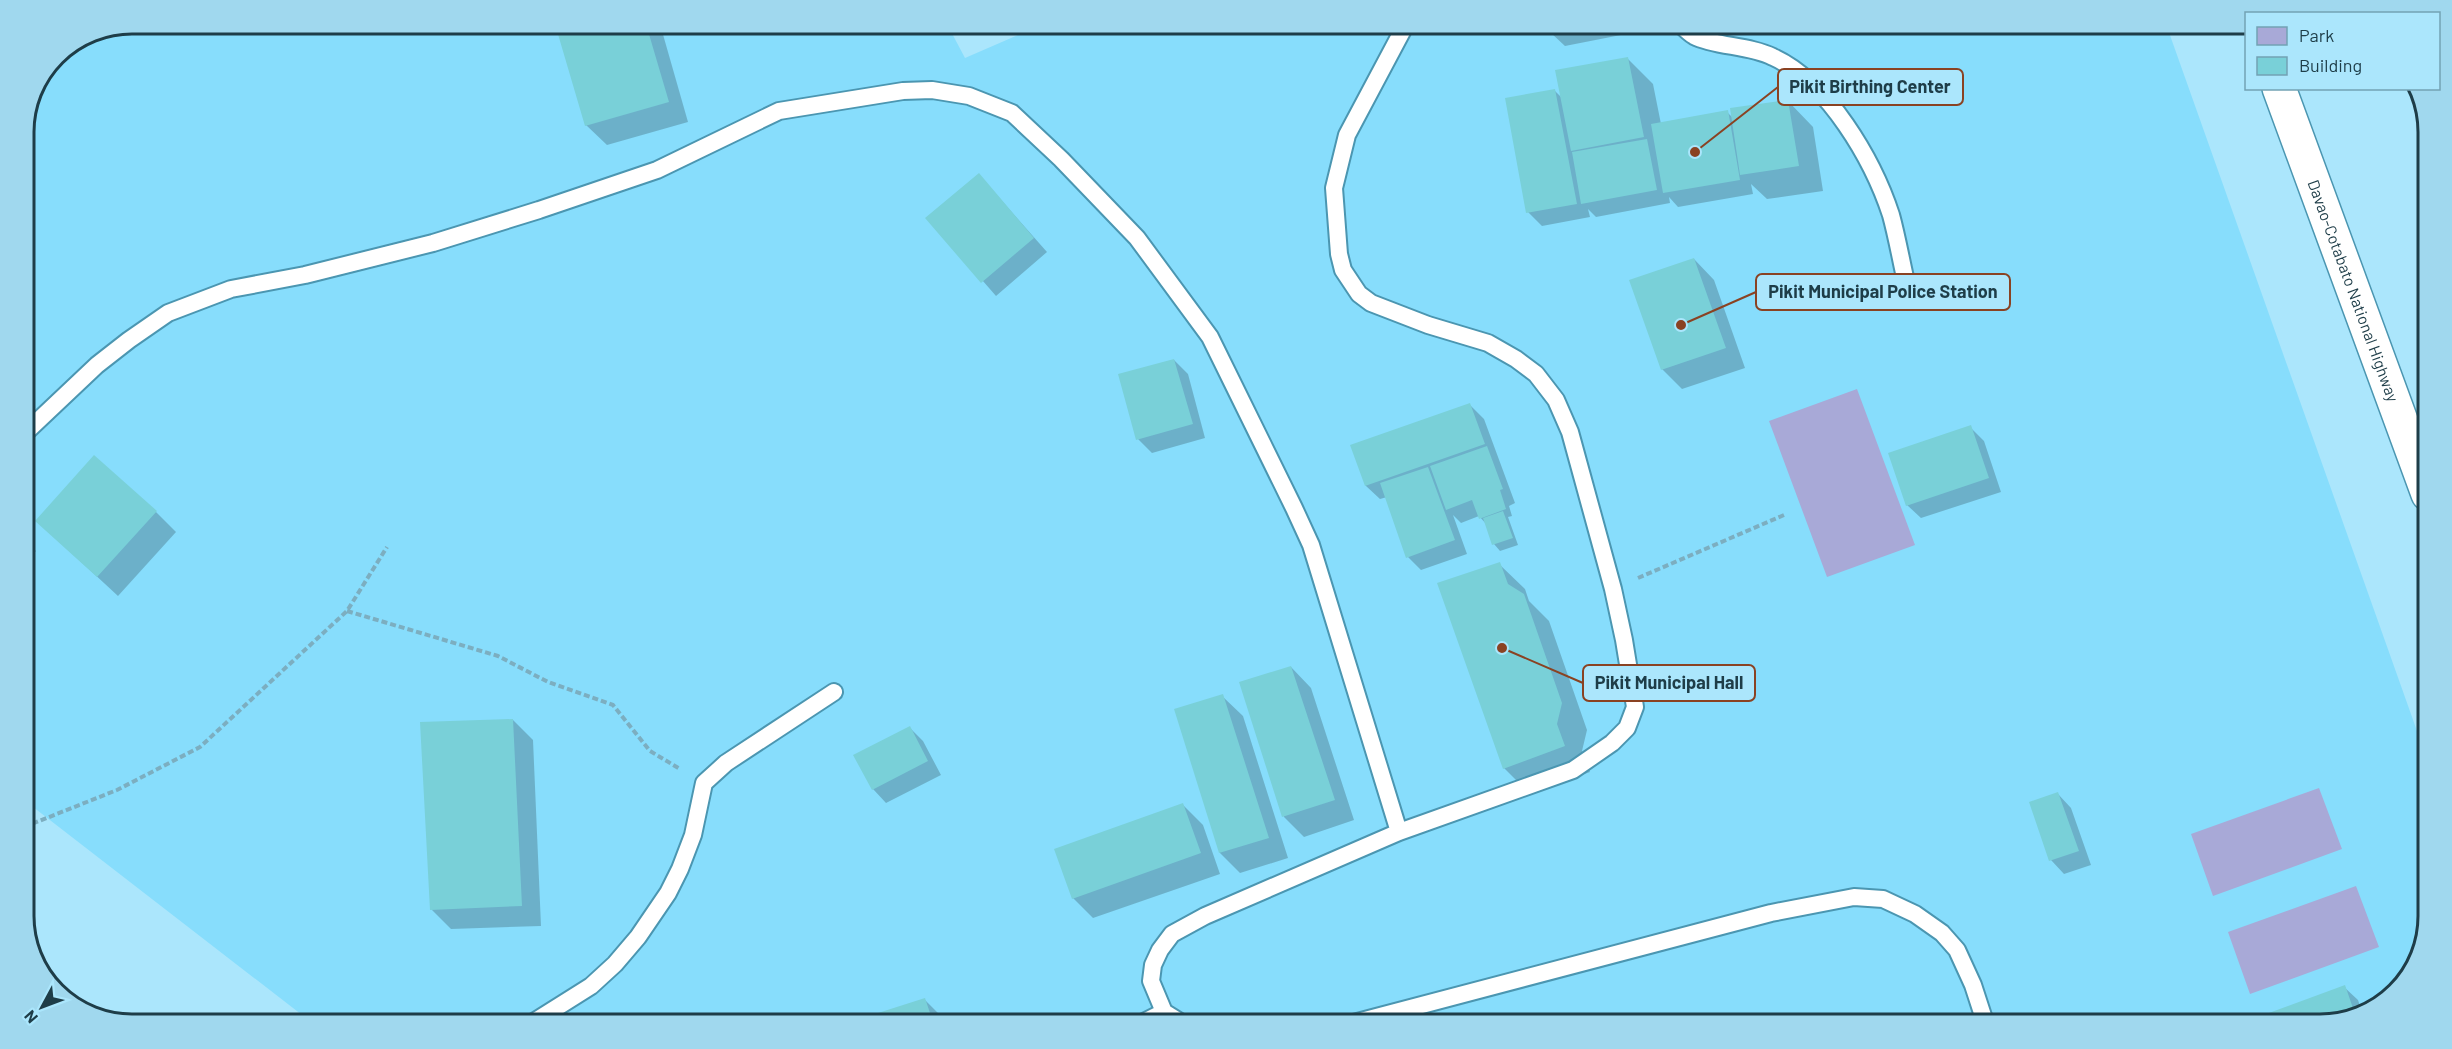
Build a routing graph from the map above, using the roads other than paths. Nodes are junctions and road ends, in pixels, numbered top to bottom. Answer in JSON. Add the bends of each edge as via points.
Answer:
{"nodes":[{"id":1,"x":1401,"y":34,"type":"edge"},
{"id":2,"x":1692,"y":34,"type":"edge"},
{"id":3,"x":2280,"y":90,"type":"edge"},
{"id":4,"x":1906,"y":282,"type":"dead end"},
{"id":5,"x":35,"y":424,"type":"edge"},
{"id":6,"x":2417,"y":465,"type":"edge"},
{"id":7,"x":834,"y":692,"type":"dead end"},
{"id":8,"x":1399,"y":832,"type":"junction"},
{"id":9,"x":1164,"y":1012,"type":"junction"},
{"id":10,"x":546,"y":1014,"type":"edge"},
{"id":11,"x":1160,"y":1014,"type":"edge"},
{"id":12,"x":1167,"y":1014,"type":"edge"},
{"id":13,"x":1388,"y":1014,"type":"edge"},
{"id":14,"x":1982,"y":1014,"type":"edge"}],
"edges":[{"from":1,"to":8,"type":"lane","via":[[1347,135],[1334,188],[1343,270],[1359,294],[1371,303],[1488,343],[1516,359],[1536,374],[1556,400],[1570,432],[1612,590],[1635,707],[1627,728],[1573,770]]},
{"from":2,"to":4,"type":"lane","via":[[1771,56],[1790,65],[1819,92],[1868,160],[1891,215]]},
{"from":3,"to":6,"type":"highway","name":"Davao-Cotabato National Highway"},
{"from":5,"to":8,"type":"lane","via":[[97,365],[168,313],[231,289],[433,243],[539,210],[657,170],[779,111],[903,90],[969,96],[1012,113],[1061,159],[1137,238],[1210,337],[1311,545]]},
{"from":7,"to":10,"type":"lane","via":[[726,763],[704,783],[693,835],[680,869],[638,937],[591,986]]},
{"from":8,"to":9,"type":"lane","via":[[1204,916],[1172,934],[1153,965],[1151,981]]},
{"from":9,"to":11,"type":"lane"},
{"from":9,"to":12,"type":"lane"},
{"from":13,"to":14,"type":"lane","via":[[1772,913],[1854,897],[1883,899],[1942,933],[1957,950]]}]}
